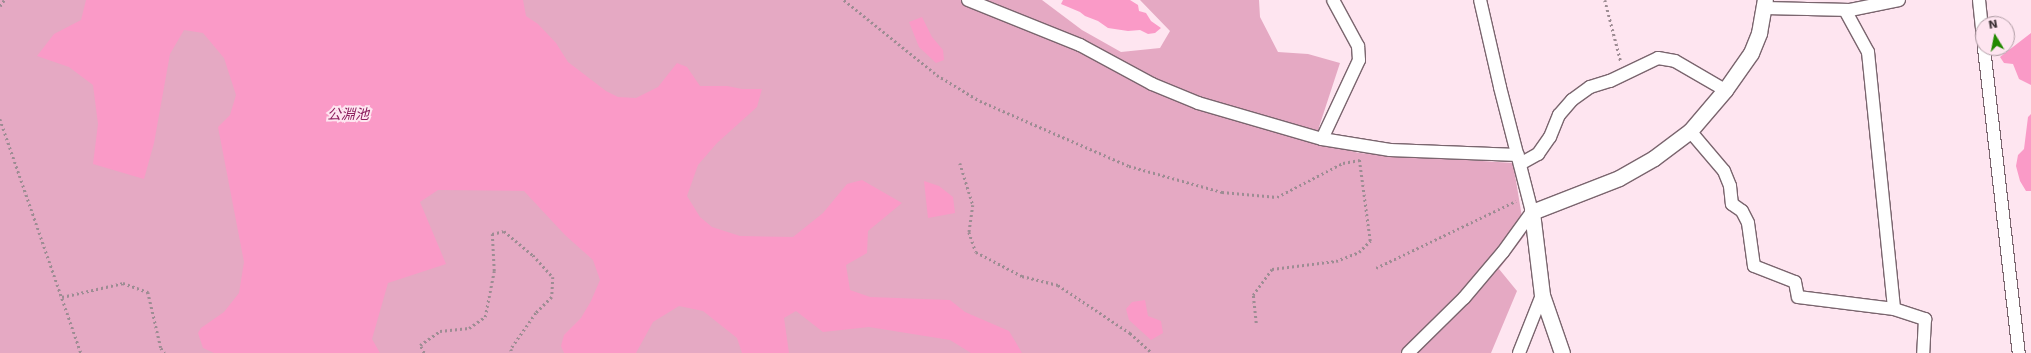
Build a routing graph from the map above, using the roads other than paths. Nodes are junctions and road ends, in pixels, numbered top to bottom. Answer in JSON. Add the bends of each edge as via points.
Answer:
{"nodes":[{"id":1,"x":968,"y":0,"type":"edge"},
{"id":2,"x":1333,"y":0,"type":"edge"},
{"id":3,"x":1480,"y":0,"type":"edge"},
{"id":4,"x":1899,"y":0,"type":"edge"},
{"id":5,"x":1979,"y":0,"type":"edge"},
{"id":6,"x":1765,"y":4,"type":"edge"},
{"id":7,"x":1845,"y":10,"type":"junction"},
{"id":8,"x":1981,"y":16,"type":"edge"},
{"id":9,"x":1985,"y":56,"type":"edge"},
{"id":10,"x":1725,"y":90,"type":"junction"},
{"id":11,"x":1690,"y":131,"type":"junction"},
{"id":12,"x":1322,"y":139,"type":"junction"},
{"id":13,"x":1519,"y":159,"type":"junction"},
{"id":14,"x":1532,"y":212,"type":"junction"},
{"id":15,"x":1542,"y":295,"type":"junction"},
{"id":16,"x":1894,"y":309,"type":"junction"},
{"id":17,"x":1408,"y":353,"type":"edge"},
{"id":18,"x":1519,"y":353,"type":"edge"},
{"id":19,"x":1562,"y":353,"type":"edge"},
{"id":20,"x":1923,"y":353,"type":"edge"},
{"id":21,"x":2019,"y":353,"type":"edge"}],
"edges":[{"from":1,"to":12,"type":"street","via":[[1080,45],[1152,84],[1198,103]]},
{"from":2,"to":12,"type":"street","via":[[1358,46],[1359,60]]},
{"from":3,"to":13,"type":"street"},
{"from":4,"to":7,"type":"street"},
{"from":5,"to":8,"type":"street"},
{"from":6,"to":7,"type":"street"},
{"from":6,"to":10,"type":"street","via":[[1759,33],[1750,53]]},
{"from":7,"to":16,"type":"street","via":[[1868,52]]},
{"from":9,"to":21,"type":"street"},
{"from":10,"to":11,"type":"street"},
{"from":10,"to":13,"type":"street","via":[[1675,61],[1658,58],[1590,87],[1572,100],[1560,115],[1550,137],[1538,154]]},
{"from":11,"to":14,"type":"street","via":[[1654,158],[1619,178]]},
{"from":11,"to":16,"type":"street","via":[[1724,171],[1730,186],[1732,204],[1742,211],[1748,223],[1754,266],[1795,282],[1798,297]]},
{"from":12,"to":13,"type":"street","via":[[1390,150]]},
{"from":13,"to":14,"type":"street"},
{"from":14,"to":15,"type":"street"},
{"from":14,"to":17,"type":"street","via":[[1503,252],[1464,298]]},
{"from":15,"to":18,"type":"street"},
{"from":15,"to":19,"type":"street"},
{"from":16,"to":20,"type":"street","via":[[1925,319]]}]}
